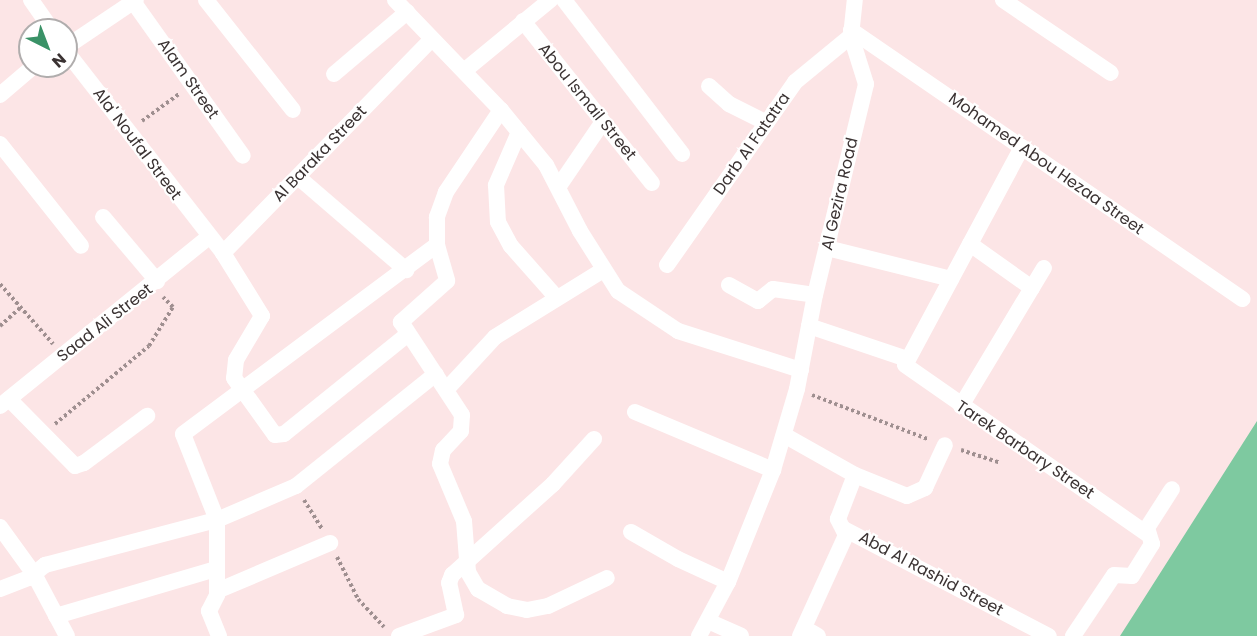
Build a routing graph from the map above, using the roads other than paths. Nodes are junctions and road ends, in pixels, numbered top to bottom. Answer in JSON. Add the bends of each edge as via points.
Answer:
{"nodes":[{"id":1,"x":31,"y":0,"type":"edge"},
{"id":2,"x":206,"y":0,"type":"edge"},
{"id":3,"x":550,"y":0,"type":"edge"},
{"id":4,"x":564,"y":0,"type":"edge"},
{"id":5,"x":855,"y":0,"type":"edge"},
{"id":6,"x":1003,"y":0,"type":"edge"},
{"id":7,"x":134,"y":1,"type":"edge"},
{"id":8,"x":401,"y":4,"type":"edge"},
{"id":9,"x":44,"y":18,"type":"edge"},
{"id":10,"x":523,"y":21,"type":"junction"},
{"id":11,"x":851,"y":33,"type":"junction"},
{"id":12,"x":432,"y":39,"type":"junction"},
{"id":13,"x":78,"y":41,"type":"edge"},
{"id":14,"x":78,"y":65,"type":"edge"},
{"id":15,"x":464,"y":71,"type":"junction"},
{"id":16,"x":1111,"y":73,"type":"dead end"},
{"id":17,"x":334,"y":74,"type":"dead end"},
{"id":18,"x":18,"y":78,"type":"edge"},
{"id":19,"x":710,"y":86,"type":"dead end"},
{"id":20,"x":1,"y":90,"type":"edge"},
{"id":21,"x":293,"y":110,"type":"dead end"},
{"id":22,"x":501,"y":110,"type":"junction"},
{"id":23,"x":602,"y":123,"type":"junction"},
{"id":24,"x":766,"y":123,"type":"junction"},
{"id":25,"x":519,"y":132,"type":"junction"},
{"id":26,"x":0,"y":144,"type":"edge"},
{"id":27,"x":1022,"y":147,"type":"junction"},
{"id":28,"x":682,"y":154,"type":"dead end"},
{"id":29,"x":243,"y":156,"type":"dead end"},
{"id":30,"x":298,"y":177,"type":"junction"},
{"id":31,"x":652,"y":183,"type":"dead end"},
{"id":32,"x":559,"y":186,"type":"junction"},
{"id":33,"x":103,"y":217,"type":"dead end"},
{"id":34,"x":209,"y":237,"type":"junction"},
{"id":35,"x":437,"y":244,"type":"junction"},
{"id":36,"x":970,"y":244,"type":"junction"},
{"id":37,"x":81,"y":246,"type":"dead end"},
{"id":38,"x":827,"y":248,"type":"junction"},
{"id":39,"x":223,"y":253,"type":"junction"},
{"id":40,"x":667,"y":265,"type":"dead end"},
{"id":41,"x":1044,"y":268,"type":"dead end"},
{"id":42,"x":406,"y":270,"type":"junction"},
{"id":43,"x":603,"y":270,"type":"junction"},
{"id":44,"x":951,"y":279,"type":"junction"},
{"id":45,"x":154,"y":284,"type":"junction"},
{"id":46,"x":729,"y":285,"type":"dead end"},
{"id":47,"x":1032,"y":288,"type":"junction"},
{"id":48,"x":815,"y":295,"type":"junction"},
{"id":49,"x":557,"y":298,"type":"junction"},
{"id":50,"x":1242,"y":298,"type":"dead end"},
{"id":51,"x":809,"y":326,"type":"junction"},
{"id":52,"x":408,"y":333,"type":"junction"},
{"id":53,"x":906,"y":362,"type":"junction"},
{"id":54,"x":801,"y":370,"type":"junction"},
{"id":55,"x":436,"y":374,"type":"junction"},
{"id":56,"x":446,"y":390,"type":"junction"},
{"id":57,"x":243,"y":392,"type":"junction"},
{"id":58,"x":4,"y":403,"type":"edge"},
{"id":59,"x":961,"y":406,"type":"junction"},
{"id":60,"x":635,"y":412,"type":"dead end"},
{"id":61,"x":147,"y":416,"type":"dead end"},
{"id":62,"x":784,"y":435,"type":"junction"},
{"id":63,"x":594,"y":439,"type":"dead end"},
{"id":64,"x":945,"y":445,"type":"road end"},
{"id":65,"x":773,"y":470,"type":"junction"},
{"id":66,"x":855,"y":475,"type":"junction"},
{"id":67,"x":1172,"y":489,"type":"dead end"},
{"id":68,"x":217,"y":520,"type":"junction"},
{"id":69,"x":0,"y":527,"type":"edge"},
{"id":70,"x":844,"y":529,"type":"junction"},
{"id":71,"x":632,"y":532,"type":"dead end"},
{"id":72,"x":1146,"y":533,"type":"junction"},
{"id":73,"x":330,"y":543,"type":"road end"},
{"id":74,"x":466,"y":561,"type":"junction"},
{"id":75,"x":216,"y":569,"type":"junction"},
{"id":76,"x":34,"y":574,"type":"junction"},
{"id":77,"x":608,"y":578,"type":"dead end"},
{"id":78,"x":728,"y":582,"type":"junction"},
{"id":79,"x":0,"y":589,"type":"edge"},
{"id":80,"x":217,"y":591,"type":"junction"},
{"id":81,"x":57,"y":616,"type":"junction"},
{"id":82,"x":708,"y":621,"type":"junction"},
{"id":83,"x":807,"y":633,"type":"edge"},
{"id":84,"x":67,"y":636,"type":"edge"},
{"id":85,"x":219,"y":636,"type":"edge"},
{"id":86,"x":399,"y":636,"type":"edge"},
{"id":87,"x":699,"y":636,"type":"edge"},
{"id":88,"x":741,"y":636,"type":"edge"},
{"id":89,"x":1049,"y":636,"type":"edge"},
{"id":90,"x":1073,"y":636,"type":"edge"}],
"edges":[{"from":1,"to":9,"type":"street"},
{"from":2,"to":21,"type":"street"},
{"from":3,"to":10,"type":"street"},
{"from":4,"to":28,"type":"street"},
{"from":5,"to":11,"type":"street","name":"Al Gezira Road"},
{"from":6,"to":16,"type":"street"},
{"from":7,"to":13,"type":"street"},
{"from":7,"to":29,"type":"street","name":"Alam Street"},
{"from":8,"to":12,"type":"street"},
{"from":8,"to":17,"type":"street"},
{"from":10,"to":15,"type":"street"},
{"from":10,"to":23,"type":"street","name":"Abou Ismail Street"},
{"from":11,"to":24,"type":"street","name":"Darb Al Fatatra","via":[[804,73]]},
{"from":11,"to":27,"type":"street","name":"Mohamed Abou Hezaa Street"},
{"from":11,"to":38,"type":"street","name":"Al Gezira Road","via":[[866,84]]},
{"from":12,"to":15,"type":"street"},
{"from":12,"to":30,"type":"street","name":"Al Baraka Street"},
{"from":14,"to":34,"type":"street","name":"Ala' Noufal Street"},
{"from":15,"to":22,"type":"street"},
{"from":18,"to":20,"type":"street"},
{"from":19,"to":24,"type":"street","via":[[729,104]]},
{"from":22,"to":25,"type":"street"},
{"from":22,"to":35,"type":"street","via":[[446,192],[437,217]]},
{"from":23,"to":31,"type":"street","name":"Abou Ismail Street"},
{"from":23,"to":32,"type":"street"},
{"from":24,"to":40,"type":"street","name":"Darb Al Fatatra"},
{"from":25,"to":32,"type":"street"},
{"from":25,"to":49,"type":"street","via":[[496,185],[498,222],[511,246]]},
{"from":26,"to":37,"type":"street"},
{"from":27,"to":36,"type":"street"},
{"from":27,"to":50,"type":"street","name":"Mohamed Abou Hezaa Street"},
{"from":30,"to":39,"type":"street","name":"Al Baraka Street"},
{"from":30,"to":42,"type":"street"},
{"from":32,"to":43,"type":"street"},
{"from":33,"to":45,"type":"street"},
{"from":34,"to":39,"type":"street"},
{"from":34,"to":45,"type":"street","name":"Saad Ali Street"},
{"from":35,"to":42,"type":"street"},
{"from":35,"to":52,"type":"street","via":[[447,281],[402,319]]},
{"from":36,"to":44,"type":"street"},
{"from":36,"to":47,"type":"street"},
{"from":38,"to":44,"type":"street"},
{"from":38,"to":48,"type":"street","name":"Al Gezira Road"},
{"from":39,"to":57,"type":"street","via":[[262,316],[233,369]]},
{"from":41,"to":47,"type":"street"},
{"from":42,"to":57,"type":"street"},
{"from":43,"to":49,"type":"street"},
{"from":43,"to":54,"type":"street","via":[[618,291],[678,331]]},
{"from":44,"to":53,"type":"street"},
{"from":45,"to":58,"type":"street","name":"Saad Ali Street"},
{"from":46,"to":48,"type":"street","via":[[758,301],[773,289]]},
{"from":47,"to":59,"type":"street"},
{"from":48,"to":51,"type":"street","name":"Al Gezira Road"},
{"from":49,"to":56,"type":"street","via":[[495,337]]},
{"from":51,"to":53,"type":"street","name":"Tarek Barbary Street"},
{"from":51,"to":54,"type":"street","name":"Al Gezira Road"},
{"from":52,"to":55,"type":"street"},
{"from":52,"to":57,"type":"street","via":[[278,436],[267,429]]},
{"from":53,"to":59,"type":"street","name":"Tarek Barbary Street"},
{"from":54,"to":62,"type":"street","name":"Al Gezira Road"},
{"from":55,"to":56,"type":"street"},
{"from":55,"to":68,"type":"street","via":[[296,486]]},
{"from":56,"to":74,"type":"street","via":[[460,410],[461,431],[440,459],[464,521]]},
{"from":57,"to":68,"type":"street","via":[[183,434]]},
{"from":58,"to":61,"type":"street","via":[[70,465],[80,466]]},
{"from":59,"to":72,"type":"street","name":"Tarek Barbary Street"},
{"from":60,"to":65,"type":"street"},
{"from":62,"to":65,"type":"street","name":"Al Gezira Road"},
{"from":62,"to":66,"type":"street"},
{"from":63,"to":74,"type":"street","via":[[553,484]]},
{"from":64,"to":66,"type":"street","via":[[929,482],[915,495],[896,493]]},
{"from":65,"to":78,"type":"street","name":"Al Gezira Road"},
{"from":66,"to":70,"type":"street","via":[[838,519]]},
{"from":67,"to":72,"type":"street"},
{"from":68,"to":75,"type":"street"},
{"from":68,"to":76,"type":"street","via":[[45,565]]},
{"from":69,"to":76,"type":"street"},
{"from":70,"to":83,"type":"street","via":[[846,535]]},
{"from":70,"to":89,"type":"street","name":"Abd Al Rashid Street"},
{"from":71,"to":78,"type":"street","via":[[678,560]]},
{"from":72,"to":90,"type":"street","via":[[1152,544],[1132,576],[1114,574]]},
{"from":73,"to":80,"type":"street"},
{"from":74,"to":77,"type":"street","via":[[473,582],[483,594],[517,609],[548,606]]},
{"from":74,"to":86,"type":"street","via":[[448,583],[456,615]]},
{"from":75,"to":80,"type":"street"},
{"from":75,"to":81,"type":"street"},
{"from":76,"to":79,"type":"street"},
{"from":76,"to":81,"type":"street"},
{"from":78,"to":82,"type":"street","name":"Al Gezira Road"},
{"from":80,"to":85,"type":"street","via":[[209,611]]},
{"from":81,"to":84,"type":"street"},
{"from":82,"to":87,"type":"street","name":"Al Gezira Road"},
{"from":82,"to":88,"type":"street"}]}
